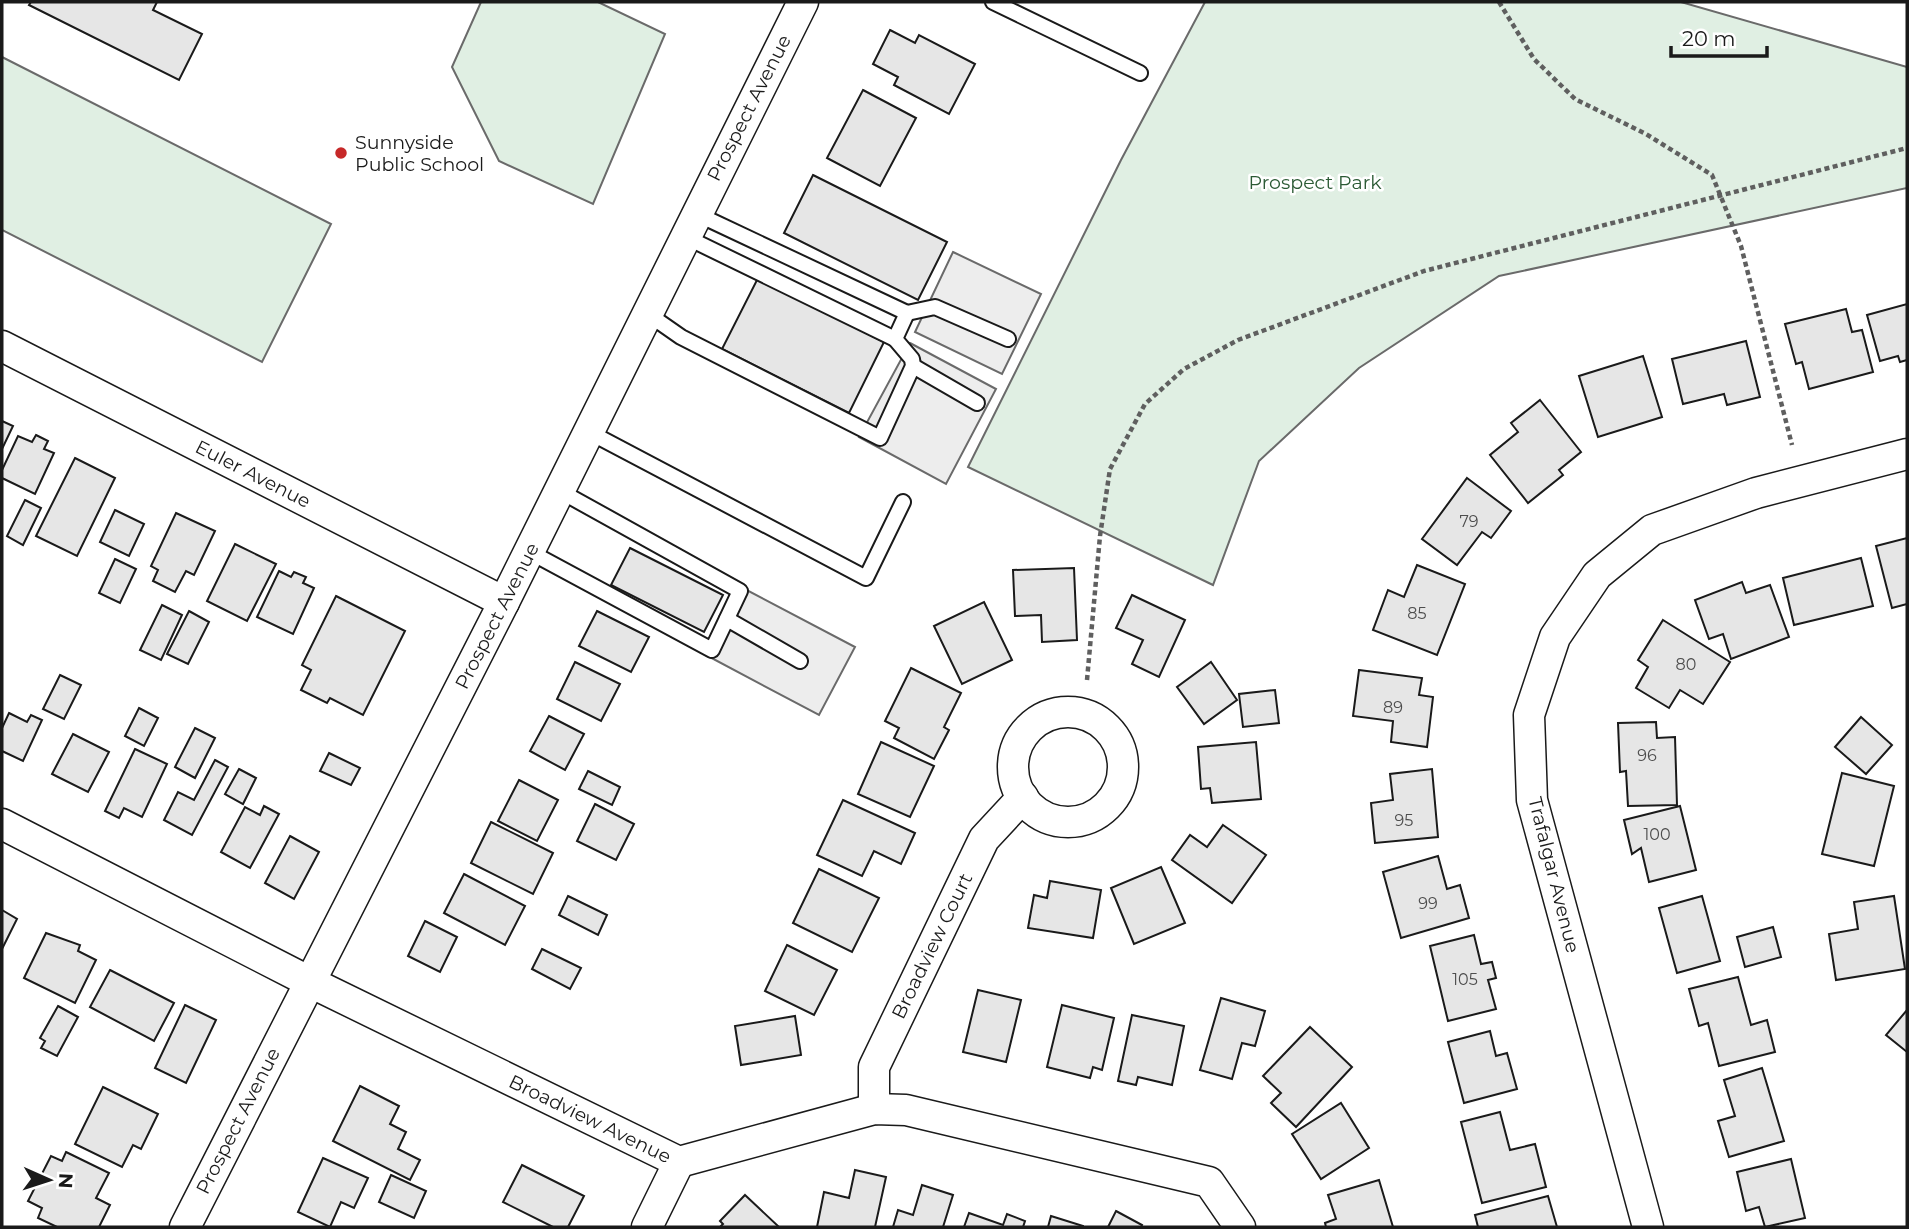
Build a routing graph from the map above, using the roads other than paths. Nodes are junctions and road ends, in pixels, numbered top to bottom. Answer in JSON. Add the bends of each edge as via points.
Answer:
{"nodes":[{"id":1,"x":803,"y":2,"type":"edge"},
{"id":2,"x":993,"y":2,"type":"edge"},
{"id":3,"x":1140,"y":73,"type":"dead end"},
{"id":4,"x":691,"y":225,"type":"junction"},
{"id":5,"x":907,"y":313,"type":"junction"},
{"id":6,"x":648,"y":314,"type":"junction"},
{"id":7,"x":895,"y":339,"type":"junction"},
{"id":8,"x":1008,"y":339,"type":"dead end"},
{"id":9,"x":2,"y":346,"type":"edge"},
{"id":10,"x":913,"y":366,"type":"junction"},
{"id":11,"x":977,"y":402,"type":"dead end"},
{"id":12,"x":589,"y":432,"type":"junction"},
{"id":13,"x":1907,"y":454,"type":"edge"},
{"id":14,"x":560,"y":491,"type":"junction"},
{"id":15,"x":903,"y":502,"type":"dead end"},
{"id":16,"x":530,"y":552,"type":"junction"},
{"id":17,"x":504,"y":602,"type":"junction"},
{"id":18,"x":727,"y":619,"type":"junction"},
{"id":19,"x":800,"y":661,"type":"dead end"},
{"id":20,"x":1023,"y":797,"type":"dead end"},
{"id":21,"x":2,"y":824,"type":"edge"},
{"id":22,"x":308,"y":981,"type":"junction"},
{"id":23,"x":874,"y":1109,"type":"junction"},
{"id":24,"x":679,"y":1162,"type":"junction"},
{"id":25,"x":185,"y":1227,"type":"edge"},
{"id":26,"x":647,"y":1227,"type":"edge"},
{"id":27,"x":1240,"y":1227,"type":"edge"},
{"id":28,"x":1648,"y":1227,"type":"edge"}],
"edges":[{"from":1,"to":4,"type":"street","name":"Prospect Avenue"},
{"from":2,"to":3,"type":"lane"},
{"from":4,"to":5,"type":"lane"},
{"from":4,"to":6,"type":"street","name":"Prospect Avenue"},
{"from":4,"to":7,"type":"lane"},
{"from":5,"to":7,"type":"lane"},
{"from":5,"to":8,"type":"lane","via":[[935,307]]},
{"from":6,"to":10,"type":"lane","via":[[681,337],[880,438]]},
{"from":6,"to":12,"type":"street","name":"Prospect Avenue"},
{"from":7,"to":10,"type":"lane"},
{"from":9,"to":17,"type":"street","name":"Euler Avenue"},
{"from":10,"to":11,"type":"lane"},
{"from":12,"to":14,"type":"street","name":"Prospect Avenue"},
{"from":12,"to":15,"type":"lane","via":[[866,578]]},
{"from":13,"to":28,"type":"street","name":"Trafalgar Avenue","via":[[1756,492],[1653,530],[1597,575],[1555,636],[1529,715],[1532,800]]},
{"from":14,"to":16,"type":"street","name":"Prospect Avenue"},
{"from":14,"to":18,"type":"lane","via":[[740,592]]},
{"from":16,"to":17,"type":"street","name":"Prospect Avenue"},
{"from":16,"to":18,"type":"lane","via":[[712,650]]},
{"from":17,"to":22,"type":"street","name":"Prospect Avenue"},
{"from":18,"to":19,"type":"lane"},
{"from":20,"to":23,"type":"street","name":"Broadview Court","via":[[984,839],[874,1067]]},
{"from":21,"to":22,"type":"street","name":"Broadview Avenue"},
{"from":22,"to":24,"type":"street","name":"Broadview Avenue"},
{"from":22,"to":25,"type":"street","name":"Prospect Avenue"},
{"from":23,"to":24,"type":"street","name":"Broadview Avenue"},
{"from":23,"to":27,"type":"street","name":"Broadview Avenue","via":[[906,1110],[1209,1182]]},
{"from":24,"to":26,"type":"street"}]}
